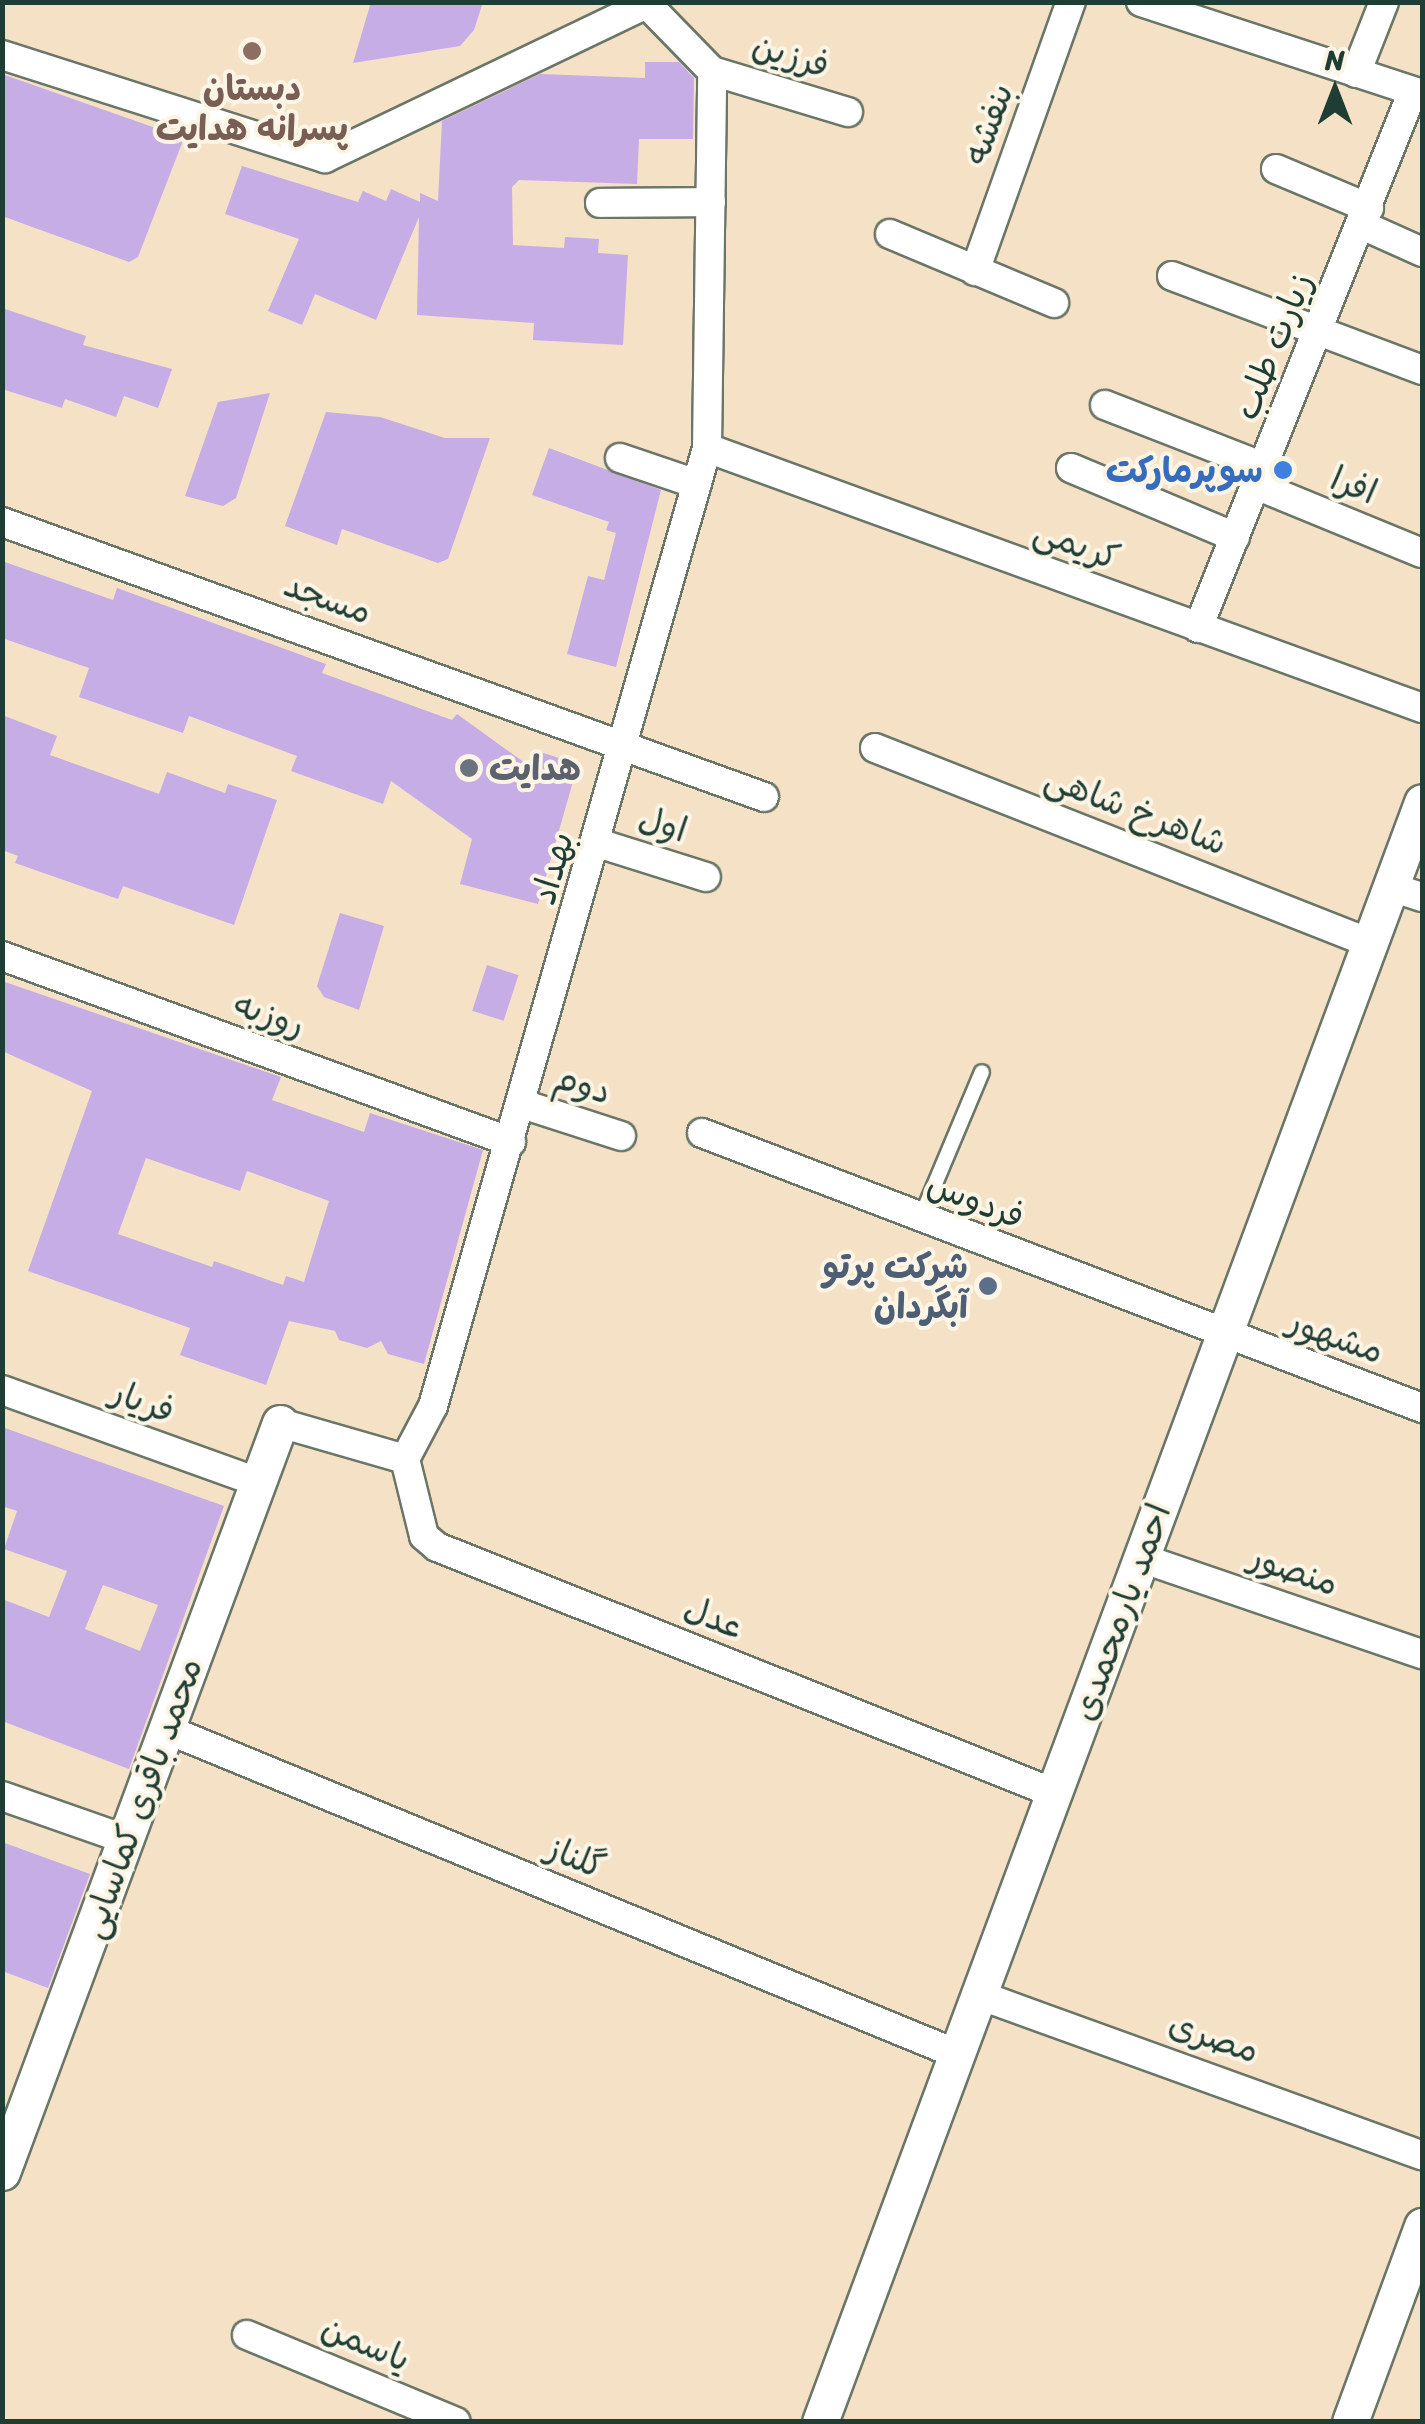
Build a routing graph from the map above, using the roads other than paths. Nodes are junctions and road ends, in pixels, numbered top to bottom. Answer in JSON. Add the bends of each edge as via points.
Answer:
{"nodes":[{"id":1,"x":1071,"y":2,"type":"edge"},
{"id":2,"x":1141,"y":2,"type":"edge"},
{"id":3,"x":1384,"y":2,"type":"edge"},
{"id":4,"x":645,"y":4,"type":"edge"},
{"id":5,"x":1187,"y":10,"type":"edge"},
{"id":6,"x":2,"y":55,"type":"edge"},
{"id":7,"x":712,"y":71,"type":"junction"},
{"id":8,"x":1356,"y":73,"type":"junction"},
{"id":9,"x":1418,"y":92,"type":"edge"},
{"id":10,"x":848,"y":112,"type":"dead end"},
{"id":11,"x":1276,"y":169,"type":"dead end"},
{"id":12,"x":711,"y":202,"type":"junction"},
{"id":13,"x":600,"y":203,"type":"dead end"},
{"id":14,"x":1366,"y":217,"type":"junction"},
{"id":15,"x":890,"y":234,"type":"dead end"},
{"id":16,"x":1422,"y":252,"type":"edge"},
{"id":17,"x":975,"y":271,"type":"junction"},
{"id":18,"x":1172,"y":276,"type":"dead end"},
{"id":19,"x":1054,"y":303,"type":"dead end"},
{"id":20,"x":1320,"y":330,"type":"junction"},
{"id":21,"x":1422,"y":370,"type":"edge"},
{"id":22,"x":1106,"y":404,"type":"dead end"},
{"id":23,"x":707,"y":448,"type":"junction"},
{"id":24,"x":620,"y":458,"type":"dead end"},
{"id":25,"x":1071,"y":468,"type":"dead end"},
{"id":26,"x":1260,"y":476,"type":"junction"},
{"id":27,"x":697,"y":484,"type":"junction"},
{"id":28,"x":2,"y":522,"type":"edge"},
{"id":29,"x":1235,"y":537,"type":"junction"},
{"id":30,"x":1422,"y":553,"type":"edge"},
{"id":31,"x":1198,"y":628,"type":"junction"},
{"id":32,"x":1422,"y":708,"type":"edge"},
{"id":33,"x":875,"y":748,"type":"dead end"},
{"id":34,"x":626,"y":750,"type":"junction"},
{"id":35,"x":764,"y":797,"type":"dead end"},
{"id":36,"x":1422,"y":802,"type":"edge"},
{"id":37,"x":598,"y":843,"type":"junction"},
{"id":38,"x":706,"y":877,"type":"dead end"},
{"id":39,"x":1407,"y":892,"type":"edge"},
{"id":40,"x":1370,"y":943,"type":"junction"},
{"id":41,"x":2,"y":956,"type":"edge"},
{"id":42,"x":982,"y":1072,"type":"dead end"},
{"id":43,"x":522,"y":1104,"type":"junction"},
{"id":44,"x":702,"y":1134,"type":"dead end"},
{"id":45,"x":621,"y":1136,"type":"dead end"},
{"id":46,"x":510,"y":1142,"type":"junction"},
{"id":47,"x":920,"y":1218,"type":"junction"},
{"id":48,"x":1224,"y":1336,"type":"junction"},
{"id":49,"x":2,"y":1390,"type":"edge"},
{"id":50,"x":1422,"y":1408,"type":"edge"},
{"id":51,"x":280,"y":1423,"type":"joint"},
{"id":52,"x":405,"y":1459,"type":"junction"},
{"id":53,"x":258,"y":1482,"type":"junction"},
{"id":54,"x":1141,"y":1558,"type":"junction"},
{"id":55,"x":1422,"y":1654,"type":"edge"},
{"id":56,"x":166,"y":1729,"type":"junction"},
{"id":57,"x":1054,"y":1793,"type":"junction"},
{"id":58,"x":2,"y":1796,"type":"edge"},
{"id":59,"x":126,"y":1840,"type":"junction"},
{"id":60,"x":978,"y":1995,"type":"junction"},
{"id":61,"x":957,"y":2054,"type":"junction"},
{"id":62,"x":1422,"y":2154,"type":"edge"},
{"id":63,"x":2,"y":2172,"type":"edge"},
{"id":64,"x":1422,"y":2226,"type":"edge"},
{"id":65,"x":247,"y":2334,"type":"dead end"},
{"id":66,"x":456,"y":2422,"type":"edge"},
{"id":67,"x":820,"y":2422,"type":"edge"},
{"id":68,"x":1350,"y":2422,"type":"edge"}],
"edges":[{"from":1,"to":17,"type":"street","name":"بنفشه"},
{"from":2,"to":5,"type":"street"},
{"from":3,"to":8,"type":"street"},
{"from":4,"to":6,"type":"street","via":[[325,158]]},
{"from":4,"to":7,"type":"street"},
{"from":5,"to":8,"type":"street"},
{"from":7,"to":10,"type":"street","name":"فرزین"},
{"from":7,"to":12,"type":"street","name":"بهداد"},
{"from":8,"to":9,"type":"street"},
{"from":9,"to":14,"type":"street","name":"زیارت طلب"},
{"from":11,"to":14,"type":"street"},
{"from":12,"to":13,"type":"street"},
{"from":12,"to":23,"type":"street","name":"بهداد"},
{"from":14,"to":16,"type":"street"},
{"from":14,"to":20,"type":"street","name":"زیارت طلب"},
{"from":15,"to":17,"type":"street"},
{"from":17,"to":19,"type":"street"},
{"from":18,"to":20,"type":"street"},
{"from":20,"to":21,"type":"street"},
{"from":20,"to":26,"type":"street","name":"زیارت طلب"},
{"from":22,"to":26,"type":"street","name":"افرا"},
{"from":23,"to":27,"type":"street","name":"بهداد"},
{"from":23,"to":31,"type":"street","name":"کریمی"},
{"from":24,"to":27,"type":"street"},
{"from":25,"to":29,"type":"street"},
{"from":26,"to":29,"type":"street","name":"زیارت طلب"},
{"from":26,"to":30,"type":"street","name":"افرا"},
{"from":27,"to":34,"type":"street","name":"بهداد"},
{"from":28,"to":34,"type":"street","name":"مسجد"},
{"from":29,"to":31,"type":"street","name":"زیارت طلب"},
{"from":31,"to":32,"type":"street","name":"کریمی"},
{"from":33,"to":40,"type":"street","name":"شاهرخ شاهی"},
{"from":34,"to":35,"type":"street","name":"مسجد"},
{"from":34,"to":37,"type":"street","name":"بهداد"},
{"from":36,"to":39,"type":"street","name":"احمد یارمحمدی"},
{"from":37,"to":38,"type":"street","name":"اول"},
{"from":37,"to":43,"type":"street","name":"بهداد"},
{"from":39,"to":40,"type":"street","name":"احمد یارمحمدی"},
{"from":40,"to":48,"type":"street","name":"احمد یارمحمدی"},
{"from":41,"to":46,"type":"street","name":"روزبه"},
{"from":42,"to":47,"type":"lane"},
{"from":43,"to":45,"type":"street","name":"دوم"},
{"from":43,"to":46,"type":"street","name":"بهداد"},
{"from":44,"to":47,"type":"street","name":"فردوس"},
{"from":46,"to":52,"type":"street","name":"بهداد","via":[[433,1406]]},
{"from":47,"to":48,"type":"street","name":"فردوس"},
{"from":48,"to":50,"type":"street","name":"مشهور"},
{"from":48,"to":54,"type":"street","name":"احمد یارمحمدی"},
{"from":49,"to":53,"type":"street","name":"فریار"},
{"from":51,"to":52,"type":"street"},
{"from":51,"to":53,"type":"street","name":"محمد باقری کماسایی"},
{"from":52,"to":57,"type":"street","name":"عدل","via":[[424,1536],[437,1547]]},
{"from":53,"to":56,"type":"street","name":"محمد باقری کماسایی"},
{"from":54,"to":55,"type":"street","name":"منصور"},
{"from":54,"to":57,"type":"street","name":"احمد یارمحمدی"},
{"from":56,"to":59,"type":"street","name":"محمد باقری کماسایی"},
{"from":56,"to":61,"type":"street","name":"گلناز"},
{"from":57,"to":60,"type":"street","name":"احمد یارمحمدی"},
{"from":58,"to":59,"type":"street"},
{"from":59,"to":63,"type":"street","name":"محمد باقری کماسایی"},
{"from":60,"to":61,"type":"street","name":"احمد یارمحمدی"},
{"from":60,"to":62,"type":"street","name":"مصری"},
{"from":61,"to":67,"type":"street","name":"احمد یارمحمدی"},
{"from":64,"to":68,"type":"street"},
{"from":65,"to":66,"type":"street","name":"یاسمن"}]}
